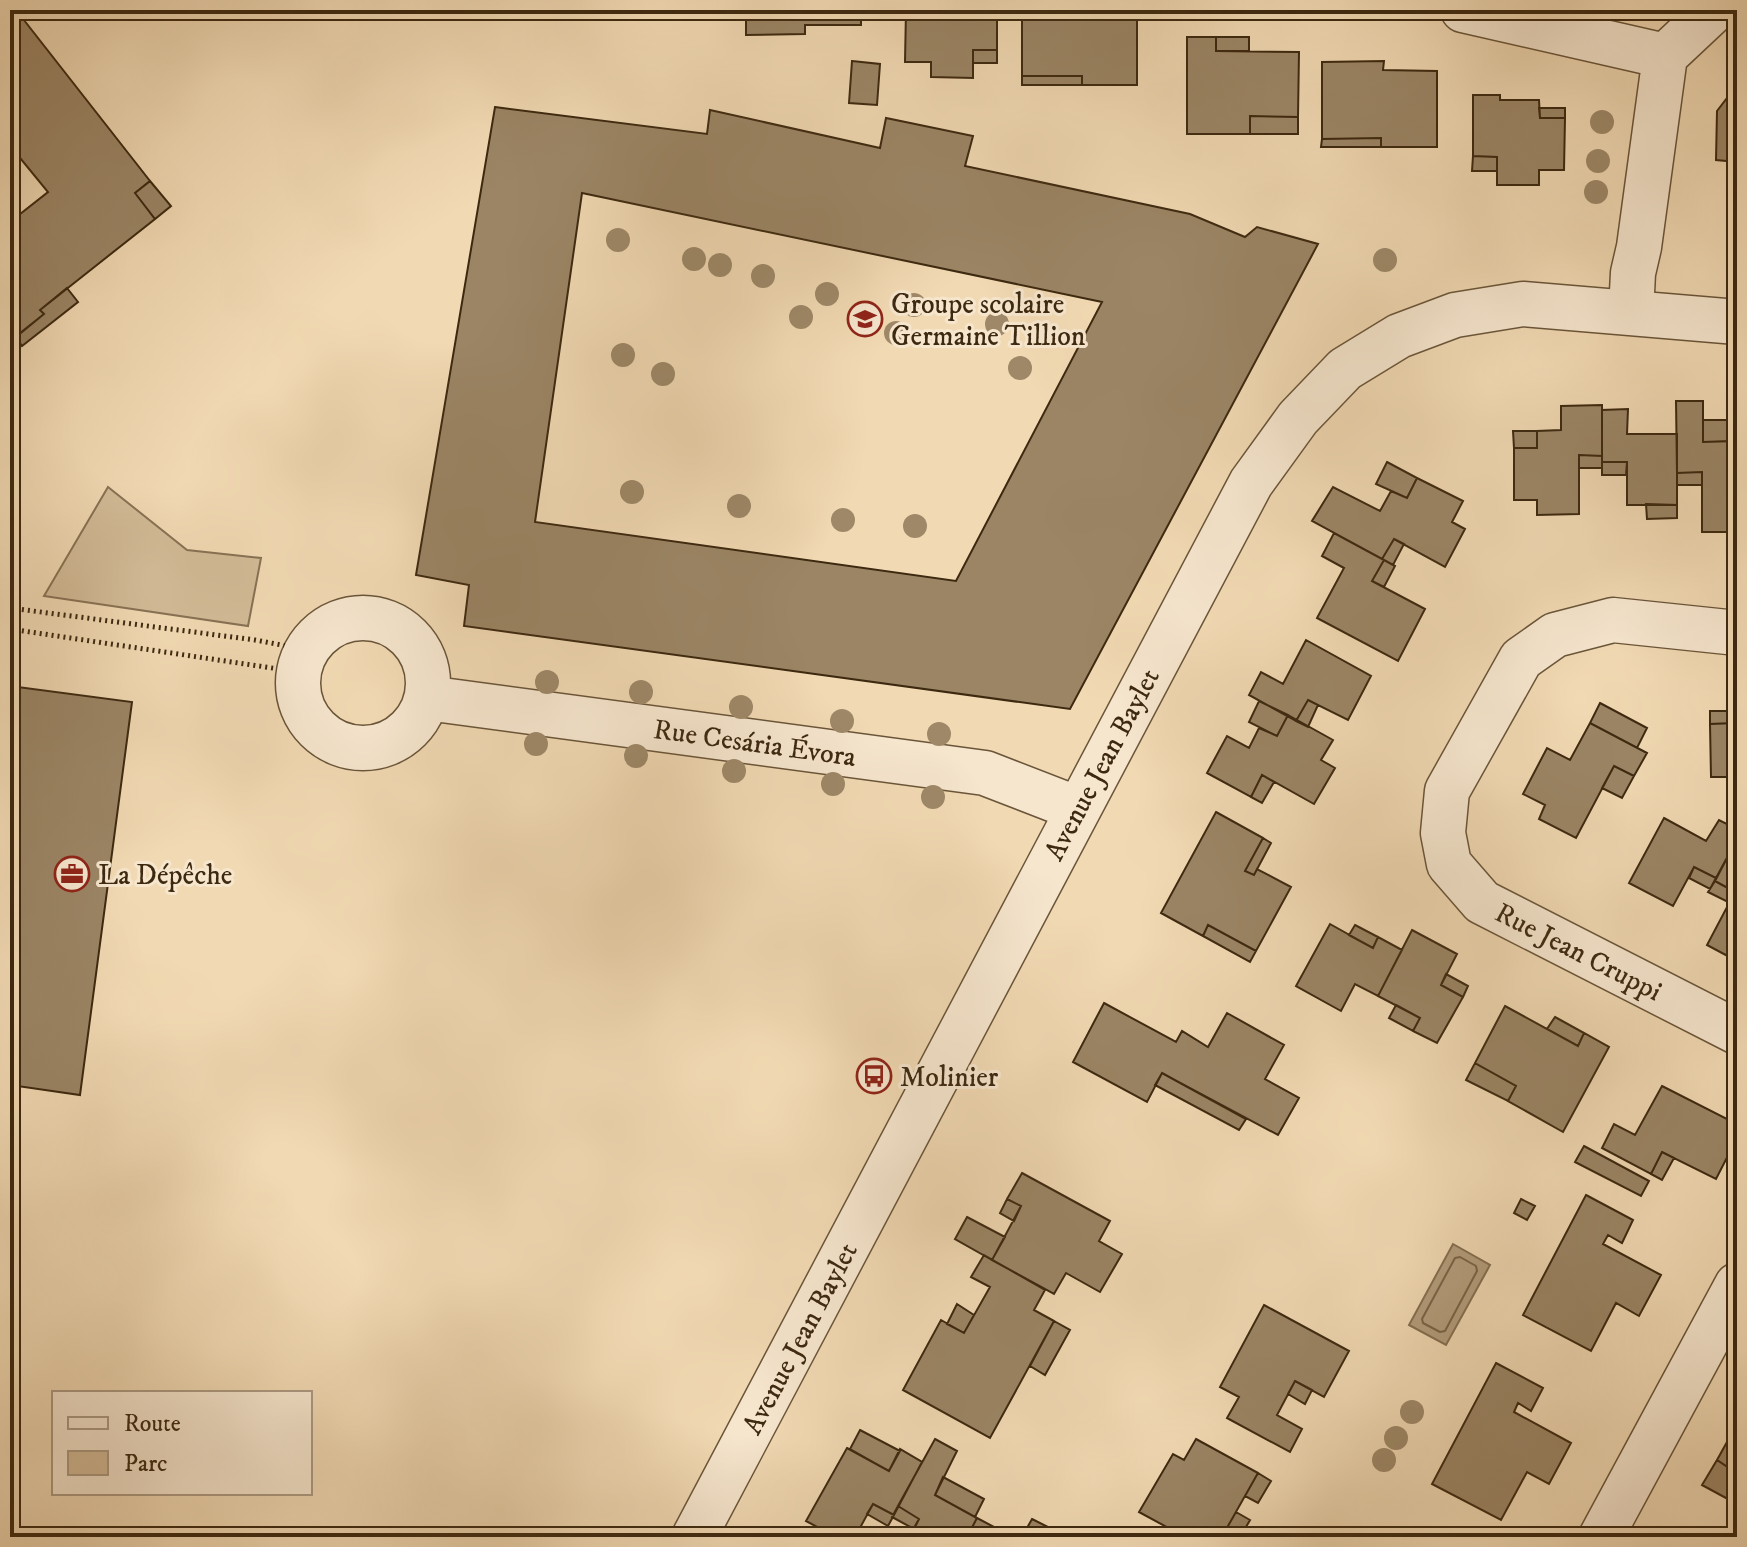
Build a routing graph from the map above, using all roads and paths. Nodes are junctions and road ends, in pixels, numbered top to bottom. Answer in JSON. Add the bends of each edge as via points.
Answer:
{"nodes":[{"id":1,"x":1463,"y":10,"type":"edge"},
{"id":2,"x":1714,"y":10,"type":"edge"},
{"id":3,"x":1665,"y":56,"type":"junction"},
{"id":4,"x":1631,"y":312,"type":"junction"},
{"id":5,"x":1737,"y":322,"type":"edge"},
{"id":6,"x":10,"y":608,"type":"edge"},
{"id":7,"x":10,"y":629,"type":"edge"},
{"id":8,"x":1737,"y":633,"type":"edge"},
{"id":9,"x":303,"y":661,"type":"junction"},
{"id":10,"x":427,"y":698,"type":"junction"},
{"id":11,"x":1078,"y":809,"type":"junction"},
{"id":12,"x":1737,"y":1032,"type":"edge"},
{"id":13,"x":1737,"y":1285,"type":"edge"},
{"id":14,"x":694,"y":1537,"type":"edge"},
{"id":15,"x":1601,"y":1537,"type":"edge"}],
"edges":[{"from":1,"to":3,"type":"street"},
{"from":2,"to":3,"type":"street"},
{"from":3,"to":4,"type":"street"},
{"from":4,"to":5,"type":"street","name":"Avenue Jean Baylet"},
{"from":4,"to":11,"type":"street","name":"Avenue Jean Baylet","via":[[1523,304],[1455,315],[1399,336],[1345,369],[1298,418],[1251,483]]},
{"from":6,"to":9,"type":"path","via":[[255,640]]},
{"from":7,"to":9,"type":"path"},
{"from":8,"to":12,"type":"street","name":"Rue Jean Cruppi","via":[[1613,620],[1555,635],[1521,659],[1447,791],[1443,833],[1449,864],[1482,902]]},
{"from":9,"to":10,"type":"street","via":[[319,635],[334,625],[372,618],[408,636],[420,652],[427,670]]},
{"from":9,"to":10,"type":"street","via":[[298,692],[305,712],[317,729],[354,748],[375,748],[395,740],[411,727]]},
{"from":10,"to":11,"type":"street","name":"Rue Cesária Évora","via":[[985,773]]},
{"from":11,"to":14,"type":"street","name":"Avenue Jean Baylet"},
{"from":13,"to":15,"type":"street"}]}
